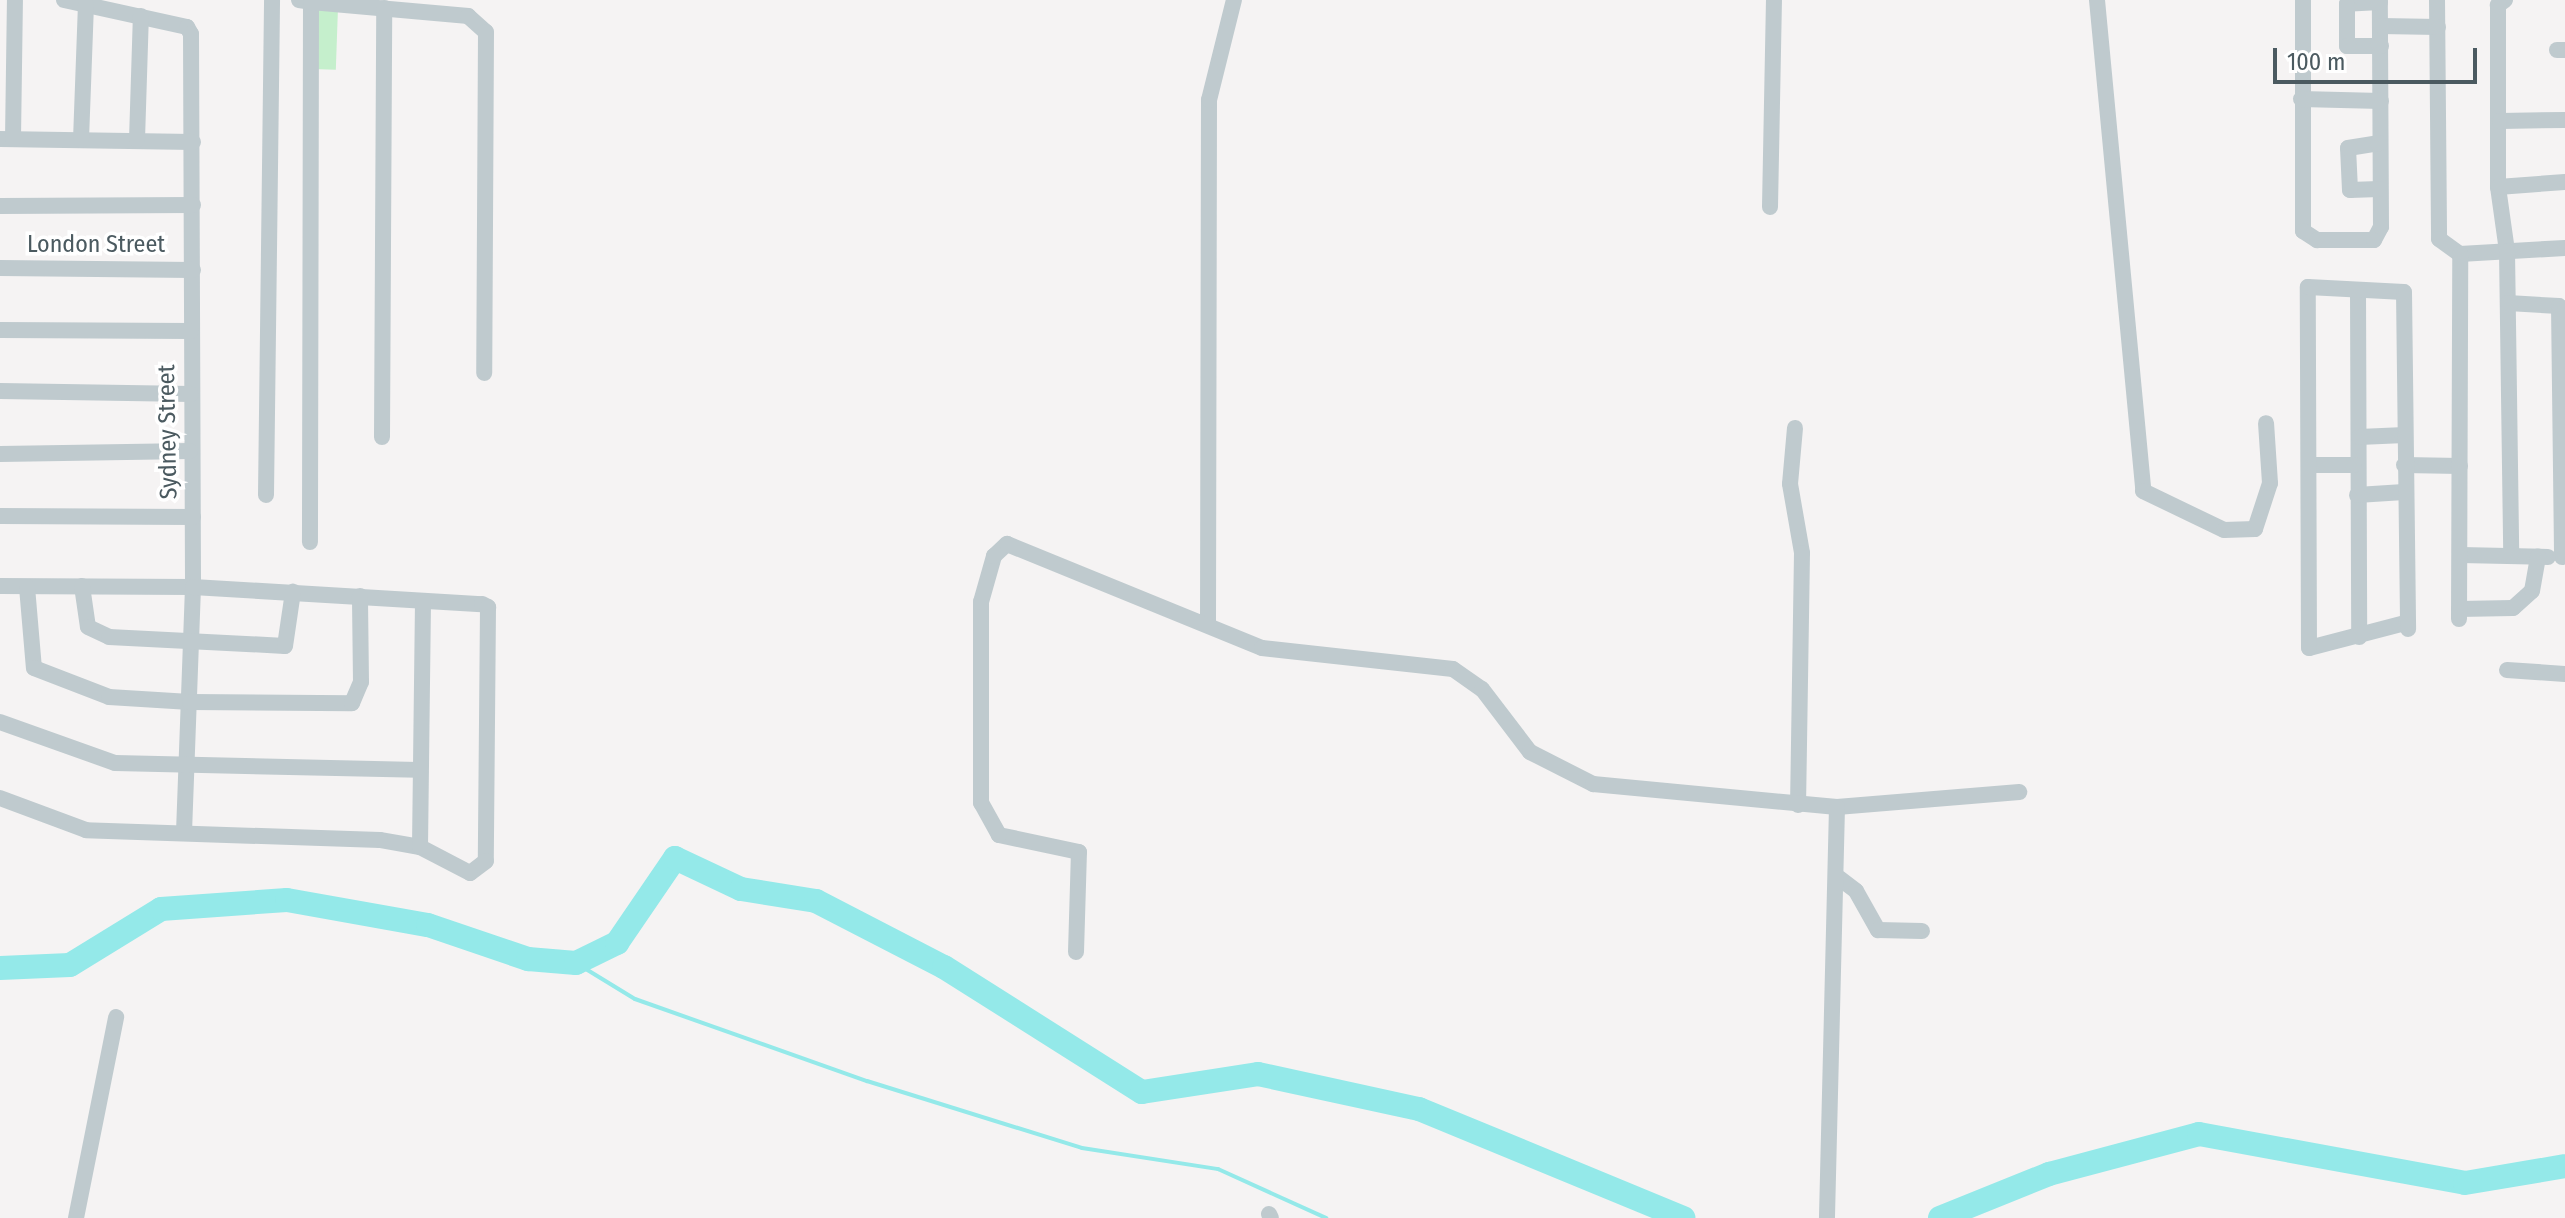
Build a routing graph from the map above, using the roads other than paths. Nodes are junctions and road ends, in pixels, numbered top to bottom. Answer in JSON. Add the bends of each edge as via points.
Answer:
{"nodes":[{"id":1,"x":15,"y":0,"type":"edge"},
{"id":2,"x":64,"y":0,"type":"edge"},
{"id":3,"x":272,"y":0,"type":"edge"},
{"id":4,"x":1234,"y":0,"type":"edge"},
{"id":5,"x":1774,"y":0,"type":"edge"},
{"id":6,"x":2097,"y":0,"type":"edge"},
{"id":7,"x":2303,"y":0,"type":"edge"},
{"id":8,"x":2437,"y":0,"type":"edge"},
{"id":9,"x":2505,"y":0,"type":"edge"},
{"id":10,"x":305,"y":1,"type":"edge"},
{"id":11,"x":2380,"y":1,"type":"edge"},
{"id":12,"x":86,"y":5,"type":"junction"},
{"id":13,"x":384,"y":8,"type":"junction"},
{"id":14,"x":141,"y":16,"type":"junction"},
{"id":15,"x":2381,"y":26,"type":"junction"},
{"id":16,"x":2438,"y":27,"type":"junction"},
{"id":17,"x":2381,"y":46,"type":"junction"},
{"id":18,"x":2301,"y":99,"type":"junction"},
{"id":19,"x":2381,"y":101,"type":"junction"},
{"id":20,"x":2565,"y":120,"type":"edge"},
{"id":21,"x":2500,"y":121,"type":"junction"},
{"id":22,"x":7,"y":139,"type":"edge"},
{"id":23,"x":81,"y":140,"type":"junction"},
{"id":24,"x":137,"y":140,"type":"junction"},
{"id":25,"x":193,"y":142,"type":"junction"},
{"id":26,"x":2380,"y":143,"type":"junction"},
{"id":27,"x":2565,"y":182,"type":"edge"},
{"id":28,"x":2498,"y":187,"type":"junction"},
{"id":29,"x":2379,"y":189,"type":"junction"},
{"id":30,"x":193,"y":205,"type":"junction"},
{"id":31,"x":0,"y":206,"type":"edge"},
{"id":32,"x":1770,"y":207,"type":"dead end"},
{"id":33,"x":2565,"y":248,"type":"edge"},
{"id":34,"x":2507,"y":251,"type":"junction"},
{"id":35,"x":2460,"y":254,"type":"junction"},
{"id":36,"x":0,"y":268,"type":"edge"},
{"id":37,"x":193,"y":270,"type":"junction"},
{"id":38,"x":2358,"y":290,"type":"junction"},
{"id":39,"x":2508,"y":303,"type":"junction"},
{"id":40,"x":0,"y":330,"type":"edge"},
{"id":41,"x":191,"y":331,"type":"junction"},
{"id":42,"x":484,"y":373,"type":"dead end"},
{"id":43,"x":0,"y":391,"type":"edge"},
{"id":44,"x":191,"y":394,"type":"junction"},
{"id":45,"x":2266,"y":423,"type":"dead end"},
{"id":46,"x":1795,"y":428,"type":"dead end"},
{"id":47,"x":2405,"y":435,"type":"junction"},
{"id":48,"x":382,"y":437,"type":"dead end"},
{"id":49,"x":2359,"y":437,"type":"junction"},
{"id":50,"x":190,"y":451,"type":"junction"},
{"id":51,"x":0,"y":454,"type":"edge"},
{"id":52,"x":2309,"y":465,"type":"junction"},
{"id":53,"x":2354,"y":465,"type":"junction"},
{"id":54,"x":2404,"y":465,"type":"junction"},
{"id":55,"x":2460,"y":466,"type":"junction"},
{"id":56,"x":2404,"y":492,"type":"junction"},
{"id":57,"x":266,"y":495,"type":"dead end"},
{"id":58,"x":2357,"y":495,"type":"junction"},
{"id":59,"x":0,"y":516,"type":"edge"},
{"id":60,"x":193,"y":517,"type":"junction"},
{"id":61,"x":310,"y":542,"type":"dead end"},
{"id":62,"x":2461,"y":555,"type":"junction"},
{"id":63,"x":2511,"y":555,"type":"junction"},
{"id":64,"x":2538,"y":557,"type":"junction"},
{"id":65,"x":2564,"y":557,"type":"edge"},
{"id":66,"x":0,"y":586,"type":"edge"},
{"id":67,"x":82,"y":586,"type":"junction"},
{"id":68,"x":27,"y":587,"type":"junction"},
{"id":69,"x":193,"y":587,"type":"junction"},
{"id":70,"x":293,"y":592,"type":"junction"},
{"id":71,"x":360,"y":596,"type":"junction"},
{"id":72,"x":423,"y":601,"type":"junction"},
{"id":73,"x":1208,"y":621,"type":"junction"},
{"id":74,"x":2359,"y":637,"type":"junction"},
{"id":75,"x":187,"y":642,"type":"junction"},
{"id":76,"x":2507,"y":670,"type":"dead end"},
{"id":77,"x":2565,"y":674,"type":"edge"},
{"id":78,"x":190,"y":702,"type":"junction"},
{"id":79,"x":0,"y":722,"type":"edge"},
{"id":80,"x":190,"y":766,"type":"junction"},
{"id":81,"x":418,"y":770,"type":"junction"},
{"id":82,"x":2019,"y":792,"type":"dead end"},
{"id":83,"x":0,"y":798,"type":"edge"},
{"id":84,"x":1798,"y":805,"type":"junction"},
{"id":85,"x":1837,"y":807,"type":"junction"},
{"id":86,"x":184,"y":833,"type":"junction"},
{"id":87,"x":420,"y":847,"type":"junction"},
{"id":88,"x":1839,"y":878,"type":"junction"},
{"id":89,"x":1922,"y":931,"type":"dead end"},
{"id":90,"x":1076,"y":952,"type":"dead end"},
{"id":91,"x":116,"y":1017,"type":"dead end"},
{"id":92,"x":76,"y":1218,"type":"edge"},
{"id":93,"x":1827,"y":1218,"type":"edge"}],
"edges":[{"from":1,"to":22,"type":"street"},
{"from":2,"to":12,"type":"street"},
{"from":3,"to":57,"type":"street"},
{"from":4,"to":73,"type":"street","via":[[1209,100]]},
{"from":5,"to":32,"type":"street"},
{"from":6,"to":45,"type":"street","via":[[2143,491],[2224,530],[2255,529],[2270,483]]},
{"from":7,"to":18,"type":"street"},
{"from":8,"to":16,"type":"street"},
{"from":9,"to":21,"type":"street","via":[[2498,5]]},
{"from":10,"to":13,"type":"street"},
{"from":10,"to":61,"type":"street"},
{"from":11,"to":15,"type":"street"},
{"from":11,"to":17,"type":"street","via":[[2347,4],[2347,46]]},
{"from":12,"to":14,"type":"street"},
{"from":12,"to":23,"type":"street"},
{"from":13,"to":42,"type":"street","via":[[468,16],[486,32]]},
{"from":13,"to":48,"type":"street"},
{"from":14,"to":24,"type":"street"},
{"from":14,"to":25,"type":"street","name":"Sydney Street","via":[[190,30]]},
{"from":15,"to":16,"type":"street"},
{"from":15,"to":17,"type":"street"},
{"from":16,"to":35,"type":"street","via":[[2439,239]]},
{"from":17,"to":19,"type":"street"},
{"from":18,"to":19,"type":"street"},
{"from":18,"to":29,"type":"street","via":[[2306,237],[2374,240],[2381,235]]},
{"from":19,"to":26,"type":"street"},
{"from":20,"to":21,"type":"street"},
{"from":21,"to":28,"type":"street"},
{"from":22,"to":23,"type":"street"},
{"from":23,"to":24,"type":"street"},
{"from":24,"to":25,"type":"street"},
{"from":25,"to":30,"type":"street","name":"Sydney Street"},
{"from":26,"to":29,"type":"street"},
{"from":26,"to":29,"type":"street","via":[[2348,148],[2350,190]]},
{"from":27,"to":28,"type":"street"},
{"from":28,"to":34,"type":"street"},
{"from":30,"to":31,"type":"street"},
{"from":30,"to":37,"type":"street","name":"Sydney Street"},
{"from":33,"to":34,"type":"street"},
{"from":34,"to":35,"type":"street"},
{"from":34,"to":39,"type":"street"},
{"from":35,"to":55,"type":"street"},
{"from":36,"to":37,"type":"street","name":"London Street"},
{"from":37,"to":41,"type":"street","name":"Sydney Street"},
{"from":38,"to":47,"type":"street","via":[[2404,292]]},
{"from":38,"to":49,"type":"street"},
{"from":38,"to":52,"type":"street","via":[[2308,287],[2303,294]]},
{"from":39,"to":63,"type":"street"},
{"from":39,"to":65,"type":"street","via":[[2559,306]]},
{"from":40,"to":41,"type":"street"},
{"from":41,"to":44,"type":"street","name":"Sydney Street"},
{"from":43,"to":44,"type":"street"},
{"from":44,"to":50,"type":"street","name":"Sydney Street"},
{"from":46,"to":84,"type":"street","via":[[1790,484],[1802,553]]},
{"from":47,"to":49,"type":"street"},
{"from":47,"to":54,"type":"street"},
{"from":49,"to":53,"type":"street"},
{"from":50,"to":51,"type":"street"},
{"from":50,"to":60,"type":"street","name":"Sydney Street"},
{"from":52,"to":53,"type":"street"},
{"from":52,"to":74,"type":"street","via":[[2309,648]]},
{"from":53,"to":58,"type":"street"},
{"from":54,"to":55,"type":"street"},
{"from":54,"to":56,"type":"street"},
{"from":55,"to":62,"type":"street"},
{"from":56,"to":58,"type":"street"},
{"from":56,"to":74,"type":"street","via":[[2406,626]]},
{"from":58,"to":74,"type":"street"},
{"from":59,"to":60,"type":"street"},
{"from":60,"to":69,"type":"street","name":"Sydney Street"},
{"from":62,"to":63,"type":"street"},
{"from":62,"to":64,"type":"street","via":[[2459,614],[2513,608],[2532,591]]},
{"from":63,"to":64,"type":"street"},
{"from":64,"to":65,"type":"street"},
{"from":66,"to":68,"type":"street"},
{"from":67,"to":68,"type":"street"},
{"from":67,"to":69,"type":"street"},
{"from":67,"to":75,"type":"street","via":[[83,618],[97,633]]},
{"from":68,"to":78,"type":"street","via":[[34,668],[109,697]]},
{"from":69,"to":70,"type":"street"},
{"from":69,"to":75,"type":"street","name":"Sydney Street"},
{"from":70,"to":71,"type":"street"},
{"from":70,"to":75,"type":"street","via":[[289,644]]},
{"from":71,"to":72,"type":"street"},
{"from":71,"to":78,"type":"street","via":[[361,682],[352,703]]},
{"from":72,"to":81,"type":"street"},
{"from":72,"to":87,"type":"street","via":[[488,607],[485,869],[470,873]]},
{"from":73,"to":84,"type":"street","via":[[1262,648],[1453,669],[1482,689],[1530,752],[1593,784]]},
{"from":73,"to":90,"type":"street","via":[[1007,544],[994,556],[981,602],[981,803],[999,835],[1079,852]]},
{"from":75,"to":78,"type":"street","name":"Sydney Street"},
{"from":76,"to":77,"type":"street"},
{"from":78,"to":80,"type":"street","name":"Sydney Street"},
{"from":79,"to":80,"type":"street","via":[[96,759]]},
{"from":80,"to":81,"type":"street"},
{"from":80,"to":86,"type":"street","name":"Sydney Street"},
{"from":81,"to":87,"type":"street"},
{"from":82,"to":85,"type":"street"},
{"from":83,"to":86,"type":"street","via":[[86,830]]},
{"from":84,"to":85,"type":"street"},
{"from":85,"to":88,"type":"street"},
{"from":86,"to":87,"type":"street"},
{"from":88,"to":89,"type":"street","via":[[1856,891],[1878,930]]},
{"from":88,"to":93,"type":"street"},
{"from":91,"to":92,"type":"street"}]}
